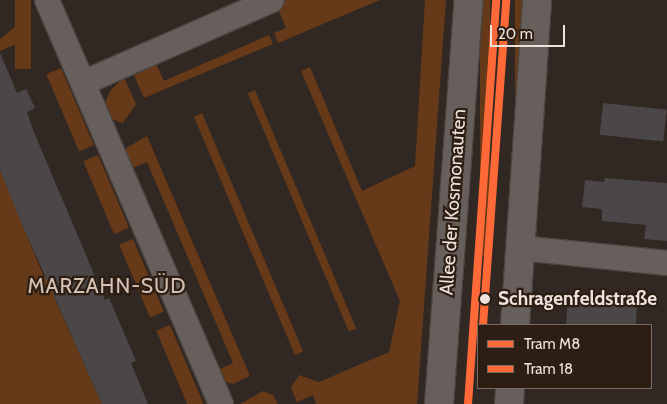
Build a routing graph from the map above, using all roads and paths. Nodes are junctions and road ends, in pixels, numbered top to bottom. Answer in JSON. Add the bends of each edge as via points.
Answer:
{"nodes":[{"id":1,"x":47,"y":0,"type":"edge"},
{"id":2,"x":272,"y":0,"type":"edge"},
{"id":3,"x":469,"y":0,"type":"edge"},
{"id":4,"x":537,"y":0,"type":"edge"},
{"id":5,"x":83,"y":83,"type":"junction"},
{"id":6,"x":520,"y":248,"type":"junction"},
{"id":7,"x":667,"y":263,"type":"edge"},
{"id":8,"x":515,"y":324,"type":"edge"},
{"id":9,"x":510,"y":389,"type":"edge"},
{"id":10,"x":221,"y":404,"type":"edge"},
{"id":11,"x":439,"y":404,"type":"edge"},
{"id":12,"x":509,"y":404,"type":"edge"}],
"edges":[{"from":1,"to":5,"type":"street"},
{"from":2,"to":5,"type":"street"},
{"from":3,"to":11,"type":"main road","name":"Allee der Kosmonauten"},
{"from":4,"to":6,"type":"main road"},
{"from":5,"to":10,"type":"street"},
{"from":6,"to":7,"type":"street"},
{"from":6,"to":8,"type":"main road"},
{"from":9,"to":12,"type":"main road"}]}
